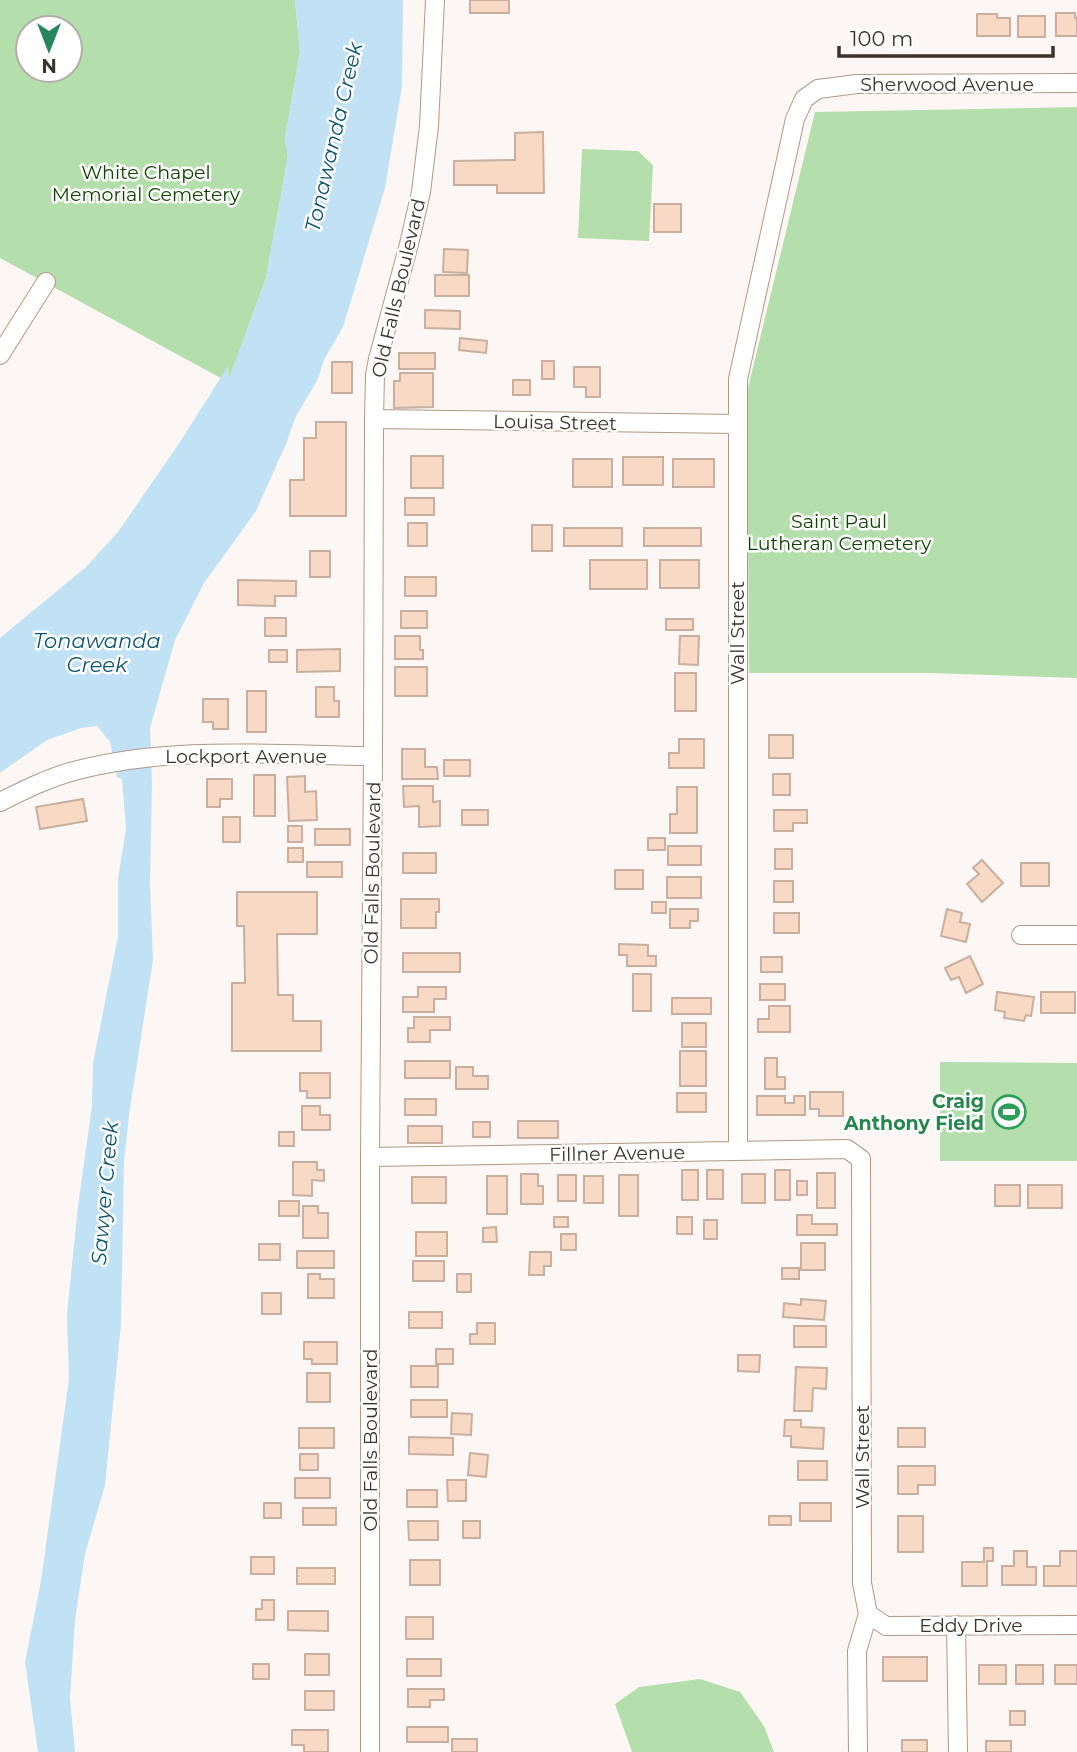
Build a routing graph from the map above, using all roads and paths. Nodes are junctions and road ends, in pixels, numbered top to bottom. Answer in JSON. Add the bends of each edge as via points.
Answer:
{"nodes":[{"id":1,"x":435,"y":0,"type":"edge"},
{"id":2,"x":1077,"y":83,"type":"edge"},
{"id":3,"x":817,"y":89,"type":"joint"},
{"id":4,"x":46,"y":282,"type":"dead end"},
{"id":5,"x":0,"y":355,"type":"edge"},
{"id":6,"x":374,"y":419,"type":"junction"},
{"id":7,"x":737,"y":424,"type":"junction"},
{"id":8,"x":373,"y":757,"type":"junction"},
{"id":9,"x":0,"y":802,"type":"edge"},
{"id":10,"x":1021,"y":935,"type":"dead end"},
{"id":11,"x":1077,"y":935,"type":"edge"},
{"id":12,"x":738,"y":1151,"type":"junction"},
{"id":13,"x":370,"y":1157,"type":"junction"},
{"id":14,"x":861,"y":1159,"type":"joint"},
{"id":15,"x":868,"y":1615,"type":"junction"},
{"id":16,"x":956,"y":1625,"type":"junction"},
{"id":17,"x":1077,"y":1625,"type":"edge"},
{"id":18,"x":370,"y":1752,"type":"edge"},
{"id":19,"x":858,"y":1752,"type":"edge"},
{"id":20,"x":958,"y":1752,"type":"edge"}],
"edges":[{"from":1,"to":6,"type":"street","name":"Old Falls Boulevard","via":[[421,192],[378,359]]},
{"from":2,"to":3,"type":"street","name":"Sherwood Avenue","via":[[857,84]]},
{"from":3,"to":7,"type":"street","name":"Wall Street","via":[[804,99],[795,119],[738,379]]},
{"from":4,"to":5,"type":"street"},
{"from":6,"to":7,"type":"street","name":"Louisa Street"},
{"from":6,"to":8,"type":"street","name":"Old Falls Boulevard"},
{"from":7,"to":12,"type":"street","name":"Wall Street"},
{"from":8,"to":9,"type":"street","name":"Lockport Avenue","via":[[161,755],[73,771]]},
{"from":8,"to":13,"type":"street","name":"Old Falls Boulevard"},
{"from":10,"to":11,"type":"street"},
{"from":12,"to":13,"type":"street","name":"Fillner Avenue"},
{"from":12,"to":14,"type":"street","name":"Fillner Avenue","via":[[847,1149]]},
{"from":13,"to":18,"type":"street","name":"Old Falls Boulevard"},
{"from":14,"to":15,"type":"street","name":"Wall Street","via":[[862,1583]]},
{"from":15,"to":16,"type":"street","name":"Eddy Drive","via":[[886,1626]]},
{"from":15,"to":19,"type":"street","name":"Wall Street","via":[[857,1651]]},
{"from":16,"to":17,"type":"street","name":"Eddy Drive"},
{"from":16,"to":20,"type":"street"}]}
